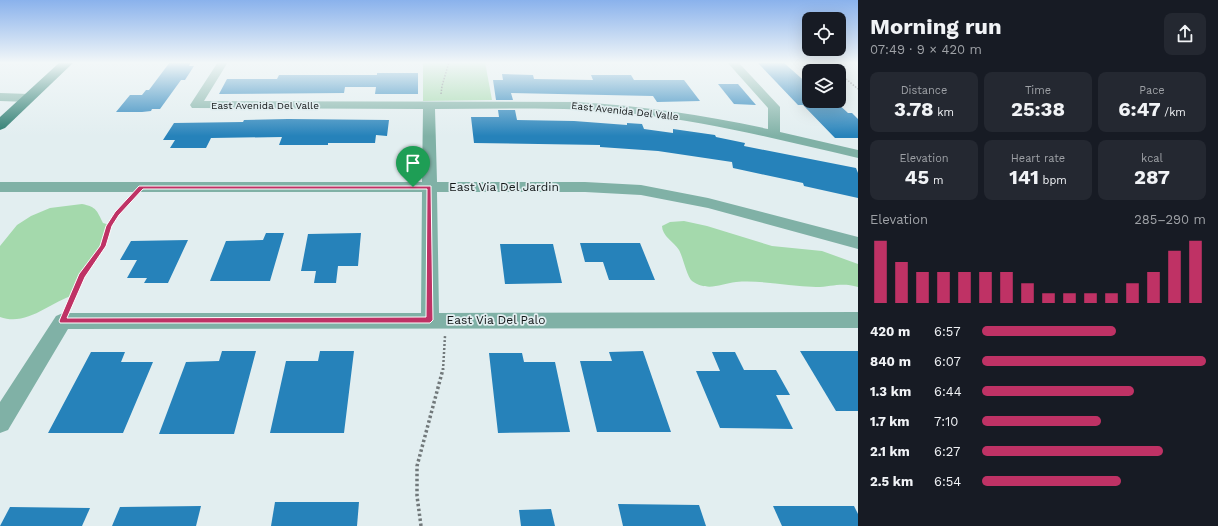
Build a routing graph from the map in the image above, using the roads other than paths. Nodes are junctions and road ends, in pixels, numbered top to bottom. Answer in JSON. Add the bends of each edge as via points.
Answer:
{"nodes":[{"id":1,"x":41,"y":87,"type":"edge"},
{"id":2,"x":208,"y":87,"type":"edge"},
{"id":3,"x":755,"y":87,"type":"edge"},
{"id":4,"x":0,"y":97,"type":"edge"},
{"id":5,"x":29,"y":98,"type":"junction"},
{"id":6,"x":436,"y":105,"type":"junction"},
{"id":7,"x":0,"y":125,"type":"edge"},
{"id":8,"x":774,"y":136,"type":"junction"},
{"id":9,"x":858,"y":154,"type":"edge"},
{"id":10,"x":0,"y":187,"type":"edge"},
{"id":11,"x":430,"y":187,"type":"junction"},
{"id":12,"x":858,"y":243,"type":"edge"},
{"id":13,"x":430,"y":320,"type":"junction"},
{"id":14,"x":858,"y":320,"type":"edge"},
{"id":15,"x":0,"y":422,"type":"edge"}],
"edges":[{"from":1,"to":5,"type":"main road"},
{"from":2,"to":6,"type":"street","name":"East Avenida Del Valle","via":[[196,105]]},
{"from":3,"to":8,"type":"street","via":[[774,107]]},
{"from":4,"to":5,"type":"street"},
{"from":5,"to":7,"type":"main road"},
{"from":6,"to":8,"type":"street","name":"East Avenida Del Valle","via":[[602,107],[665,114]]},
{"from":6,"to":11,"type":"street"},
{"from":8,"to":9,"type":"street","name":"East Avenida Del Valle"},
{"from":10,"to":11,"type":"street","name":"East Via Del Jardin"},
{"from":11,"to":12,"type":"street","name":"East Via Del Jardin","via":[[585,187],[641,190],[708,203]]},
{"from":11,"to":13,"type":"street"},
{"from":13,"to":14,"type":"street","name":"East Via Del Palo"},
{"from":13,"to":15,"type":"street","name":"East Via Del Palo","via":[[62,321]]}]}
